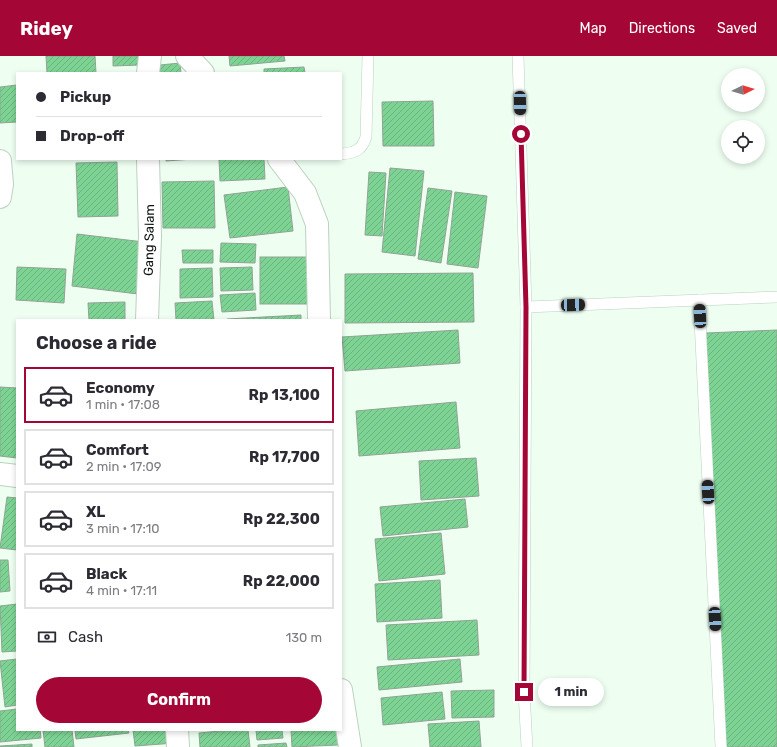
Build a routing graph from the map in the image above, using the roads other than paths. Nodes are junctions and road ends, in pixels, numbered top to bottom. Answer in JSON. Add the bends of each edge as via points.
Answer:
{"nodes":[{"id":1,"x":150,"y":56,"type":"edge"},
{"id":2,"x":187,"y":56,"type":"edge"},
{"id":3,"x":368,"y":56,"type":"edge"},
{"id":4,"x":518,"y":56,"type":"edge"},
{"id":5,"x":148,"y":72,"type":"edge"},
{"id":6,"x":201,"y":72,"type":"edge"},
{"id":7,"x":342,"y":154,"type":"edge"},
{"id":8,"x":148,"y":160,"type":"edge"},
{"id":9,"x":280,"y":160,"type":"edge"},
{"id":10,"x":0,"y":161,"type":"edge"},
{"id":11,"x":0,"y":196,"type":"edge"},
{"id":12,"x":777,"y":297,"type":"edge"},
{"id":13,"x":699,"y":300,"type":"junction"},
{"id":14,"x":526,"y":307,"type":"junction"},
{"id":15,"x":147,"y":319,"type":"edge"},
{"id":16,"x":319,"y":319,"type":"edge"},
{"id":17,"x":0,"y":474,"type":"edge"},
{"id":18,"x":16,"y":476,"type":"edge"},
{"id":19,"x":342,"y":696,"type":"edge"},
{"id":20,"x":176,"y":731,"type":"edge"},
{"id":21,"x":178,"y":747,"type":"edge"},
{"id":22,"x":350,"y":747,"type":"edge"},
{"id":23,"x":527,"y":747,"type":"edge"},
{"id":24,"x":721,"y":747,"type":"edge"}],
"edges":[{"from":1,"to":5,"type":"street"},
{"from":2,"to":6,"type":"street"},
{"from":3,"to":7,"type":"lane","via":[[366,137],[363,146],[358,150]]},
{"from":4,"to":14,"type":"lane"},
{"from":8,"to":15,"type":"street","name":"Gang Salam","via":[[150,236]]},
{"from":9,"to":16,"type":"street","via":[[305,193],[317,224]]},
{"from":10,"to":11,"type":"street"},
{"from":12,"to":13,"type":"lane"},
{"from":13,"to":14,"type":"lane"},
{"from":13,"to":24,"type":"lane"},
{"from":14,"to":23,"type":"lane","via":[[524,692]]},
{"from":17,"to":18,"type":"street"},
{"from":19,"to":22,"type":"street"},
{"from":20,"to":21,"type":"street"}]}
